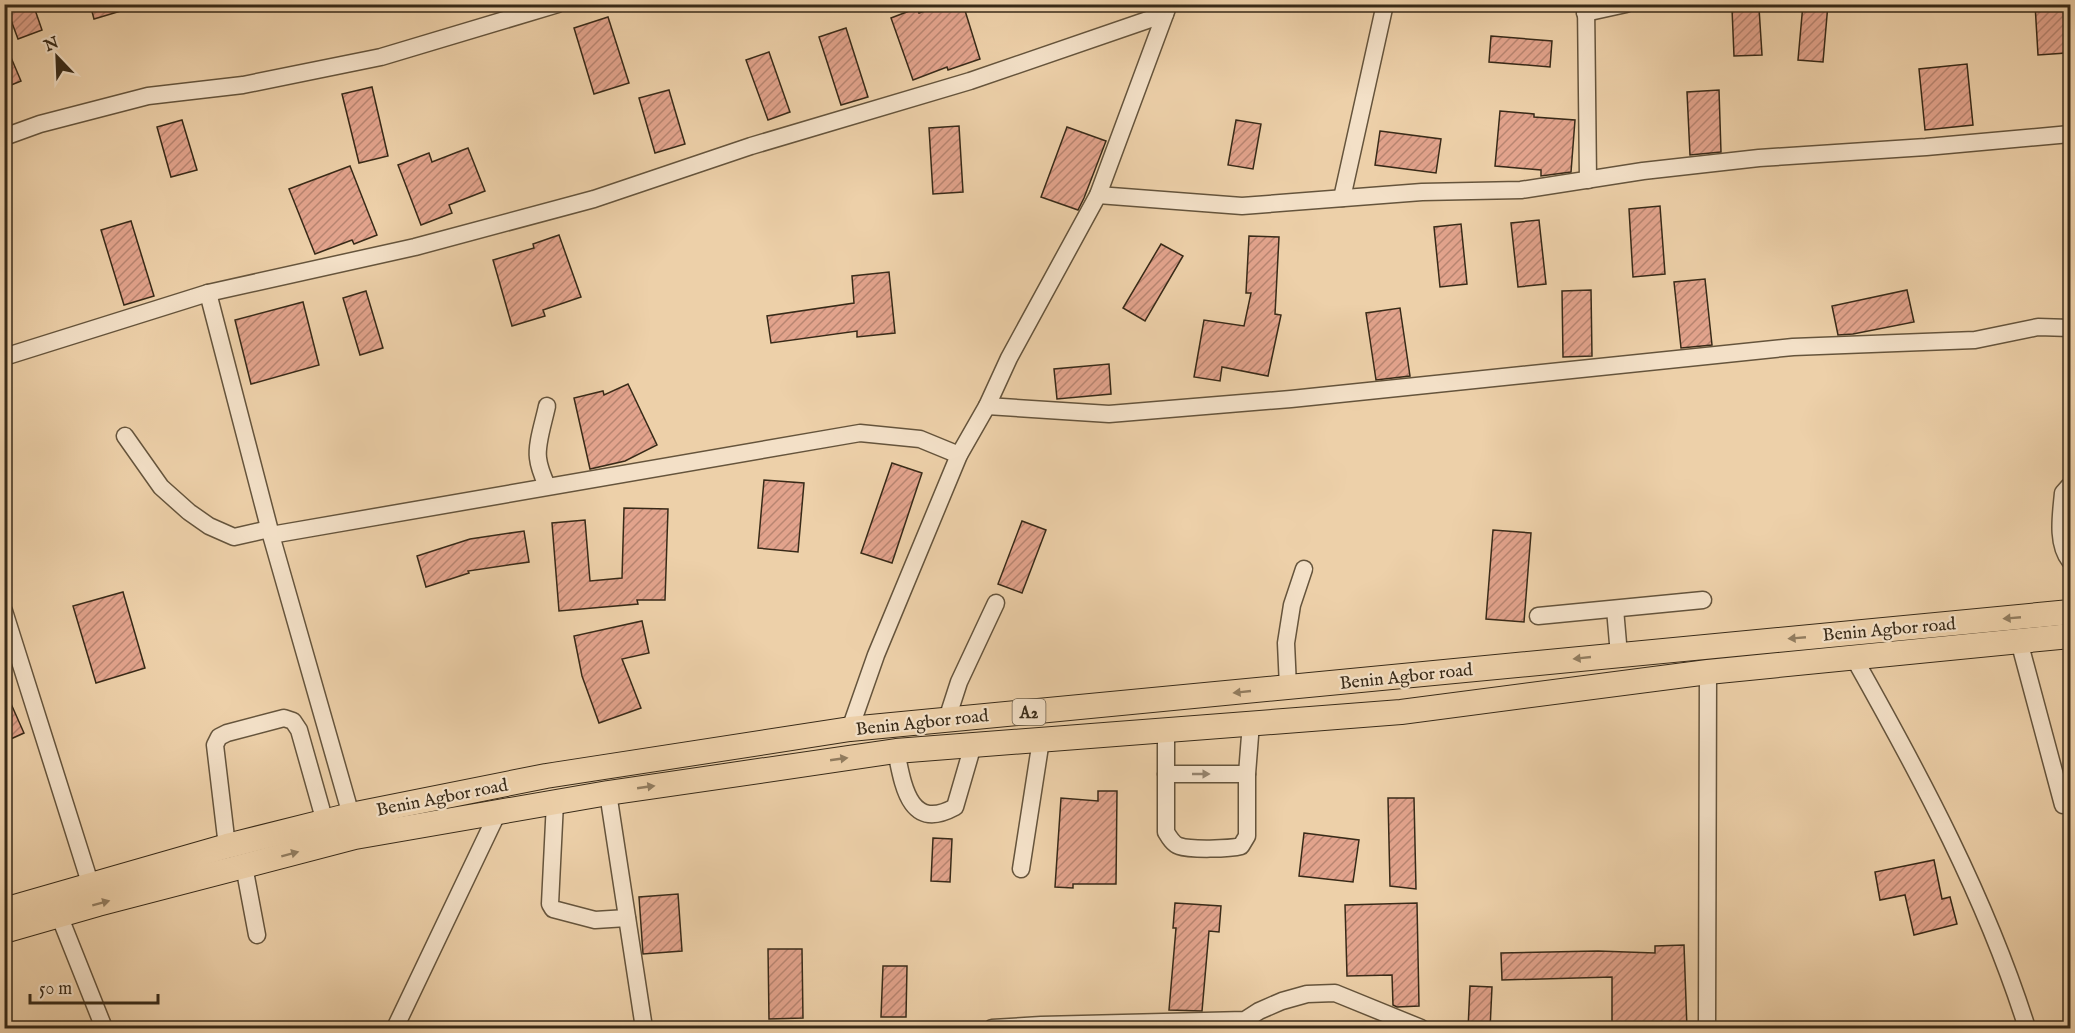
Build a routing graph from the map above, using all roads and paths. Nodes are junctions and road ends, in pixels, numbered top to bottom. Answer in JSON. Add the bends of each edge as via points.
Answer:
{"nodes":[{"id":1,"x":558,"y":4,"type":"edge"},
{"id":2,"x":1385,"y":4,"type":"edge"},
{"id":3,"x":1626,"y":4,"type":"edge"},
{"id":4,"x":1167,"y":9,"type":"edge"},
{"id":5,"x":1585,"y":9,"type":"edge"},
{"id":6,"x":2070,"y":134,"type":"edge"},
{"id":7,"x":4,"y":136,"type":"edge"},
{"id":8,"x":1588,"y":180,"type":"junction"},
{"id":9,"x":1098,"y":195,"type":"junction"},
{"id":10,"x":1342,"y":198,"type":"junction"},
{"id":11,"x":208,"y":293,"type":"junction"},
{"id":12,"x":2070,"y":328,"type":"edge"},
{"id":13,"x":4,"y":357,"type":"edge"},
{"id":14,"x":547,"y":406,"type":"dead end"},
{"id":15,"x":987,"y":406,"type":"junction"},
{"id":16,"x":125,"y":436,"type":"dead end"},
{"id":17,"x":959,"y":455,"type":"junction"},
{"id":18,"x":2070,"y":485,"type":"edge"},
{"id":19,"x":547,"y":486,"type":"junction"},
{"id":20,"x":270,"y":532,"type":"junction"},
{"id":21,"x":2070,"y":561,"type":"edge"},
{"id":22,"x":1304,"y":569,"type":"dead end"},
{"id":23,"x":1703,"y":600,"type":"dead end"},
{"id":24,"x":996,"y":603,"type":"dead end"},
{"id":25,"x":1615,"y":609,"type":"junction"},
{"id":26,"x":4,"y":611,"type":"edge"},
{"id":27,"x":2070,"y":612,"type":"edge"},
{"id":28,"x":1538,"y":616,"type":"dead end"},
{"id":29,"x":2070,"y":636,"type":"edge"},
{"id":30,"x":2019,"y":641,"type":"junction"},
{"id":31,"x":1619,"y":655,"type":"junction"},
{"id":32,"x":1854,"y":658,"type":"junction"},
{"id":33,"x":1708,"y":672,"type":"junction"},
{"id":34,"x":1398,"y":677,"type":"junction"},
{"id":35,"x":1288,"y":687,"type":"junction"},
{"id":36,"x":1401,"y":712,"type":"junction"},
{"id":37,"x":947,"y":719,"type":"junction"},
{"id":38,"x":1251,"y":723,"type":"junction"},
{"id":39,"x":850,"y":729,"type":"junction"},
{"id":40,"x":1166,"y":730,"type":"junction"},
{"id":41,"x":1041,"y":740,"type":"junction"},
{"id":42,"x":973,"y":745,"type":"junction"},
{"id":43,"x":896,"y":751,"type":"junction"},
{"id":44,"x":1166,"y":774,"type":"junction"},
{"id":45,"x":1247,"y":774,"type":"junction"},
{"id":46,"x":608,"y":793,"type":"junction"},
{"id":47,"x":555,"y":802,"type":"junction"},
{"id":48,"x":2063,"y":805,"type":"dead end"},
{"id":49,"x":498,"y":812,"type":"junction"},
{"id":50,"x":351,"y":815,"type":"junction"},
{"id":51,"x":325,"y":822,"type":"junction"},
{"id":52,"x":227,"y":846,"type":"junction"},
{"id":53,"x":244,"y":866,"type":"junction"},
{"id":54,"x":1021,"y":869,"type":"dead end"},
{"id":55,"x":91,"y":886,"type":"junction"},
{"id":56,"x":4,"y":910,"type":"edge"},
{"id":57,"x":59,"y":915,"type":"junction"},
{"id":58,"x":627,"y":918,"type":"junction"},
{"id":59,"x":4,"y":931,"type":"edge"},
{"id":60,"x":257,"y":935,"type":"dead end"},
{"id":61,"x":104,"y":1029,"type":"edge"},
{"id":62,"x":395,"y":1029,"type":"edge"},
{"id":63,"x":644,"y":1029,"type":"edge"},
{"id":64,"x":993,"y":1029,"type":"edge"},
{"id":65,"x":1421,"y":1029,"type":"edge"},
{"id":66,"x":1707,"y":1029,"type":"edge"},
{"id":67,"x":2027,"y":1029,"type":"edge"}],
"edges":[{"from":1,"to":7,"type":"street","via":[[381,57],[243,85],[148,96]]},
{"from":2,"to":10,"type":"street"},
{"from":3,"to":5,"type":"street"},
{"from":4,"to":9,"type":"street"},
{"from":4,"to":11,"type":"street","via":[[970,81],[751,146],[594,199],[415,247]]},
{"from":5,"to":8,"type":"street"},
{"from":6,"to":8,"type":"street","via":[[1758,158]]},
{"from":8,"to":10,"type":"street","via":[[1521,190]]},
{"from":9,"to":10,"type":"street","via":[[1242,206]]},
{"from":9,"to":15,"type":"street"},
{"from":11,"to":13,"type":"street"},
{"from":11,"to":20,"type":"street"},
{"from":12,"to":15,"type":"street","via":[[2038,327],[1975,340],[1793,347],[1109,414]]},
{"from":14,"to":19,"type":"street","via":[[538,446]]},
{"from":15,"to":17,"type":"street"},
{"from":16,"to":20,"type":"street","via":[[161,487],[209,526],[234,537]]},
{"from":17,"to":19,"type":"street","via":[[920,439],[860,433]]},
{"from":17,"to":39,"type":"street"},
{"from":18,"to":21,"type":"street","via":[[2063,493],[2061,538]]},
{"from":19,"to":20,"type":"street"},
{"from":20,"to":50,"type":"street"},
{"from":22,"to":35,"type":"street","via":[[1292,605],[1286,643]]},
{"from":23,"to":25,"type":"street"},
{"from":24,"to":37,"type":"street","via":[[959,682]]},
{"from":25,"to":28,"type":"street"},
{"from":25,"to":31,"type":"street"},
{"from":26,"to":55,"type":"street"},
{"from":27,"to":31,"type":"highway","name":"Benin Agbor road","number":"A2","one_way":true},
{"from":29,"to":30,"type":"highway","name":"Benin Agbor road","number":"A2"},
{"from":30,"to":32,"type":"highway","name":"Benin Agbor road","number":"A2"},
{"from":30,"to":48,"type":"street"},
{"from":31,"to":34,"type":"highway","name":"Benin Agbor road","number":"A2","one_way":true},
{"from":32,"to":33,"type":"highway","name":"Benin Agbor road","number":"A2"},
{"from":32,"to":67,"type":"street","via":[[1908,755],[1967,875],[2011,976]]},
{"from":33,"to":36,"type":"highway","name":"Benin Agbor road","number":"A2"},
{"from":33,"to":66,"type":"street"},
{"from":34,"to":35,"type":"highway","name":"Benin Agbor road","number":"A2"},
{"from":34,"to":36,"type":"highway"},
{"from":35,"to":37,"type":"highway","name":"Benin Agbor road","number":"A2","one_way":true},
{"from":36,"to":38,"type":"highway","name":"Benin Agbor road","number":"A2"},
{"from":37,"to":39,"type":"highway","name":"Benin Agbor road","number":"A2"},
{"from":38,"to":40,"type":"highway","name":"Benin Agbor road","number":"A2"},
{"from":38,"to":45,"type":"street"},
{"from":39,"to":50,"type":"highway","name":"Benin Agbor road","number":"A2","via":[[546,776]]},
{"from":40,"to":41,"type":"highway","name":"Benin Agbor road","number":"A2"},
{"from":40,"to":44,"type":"street"},
{"from":41,"to":42,"type":"highway","name":"Benin Agbor road","number":"A2"},
{"from":41,"to":54,"type":"street"},
{"from":42,"to":43,"type":"highway","name":"Benin Agbor road","number":"A2"},
{"from":42,"to":43,"type":"street","via":[[955,807],[943,813],[926,814],[911,803]]},
{"from":46,"to":43,"type":"highway","name":"Benin Agbor road","number":"A2","one_way":true},
{"from":44,"to":45,"type":"street","one_way":true},
{"from":44,"to":45,"type":"street","via":[[1166,832],[1170,839],[1178,846],[1231,849],[1241,846],[1247,836]]},
{"from":46,"to":47,"type":"highway","name":"Benin Agbor road","number":"A2"},
{"from":46,"to":58,"type":"street"},
{"from":47,"to":49,"type":"highway","name":"Benin Agbor road","number":"A2"},
{"from":47,"to":58,"type":"street","via":[[550,904],[553,909],[595,920]]},
{"from":53,"to":49,"type":"highway","name":"Benin Agbor road","number":"A2","one_way":true,"via":[[356,837]]},
{"from":49,"to":62,"type":"street"},
{"from":50,"to":51,"type":"highway","name":"Benin Agbor road","number":"A2"},
{"from":51,"to":52,"type":"highway","name":"Benin Agbor road","number":"A2"},
{"from":51,"to":52,"type":"street","via":[[298,730],[293,721],[284,718],[227,733],[215,745]]},
{"from":52,"to":55,"type":"highway","name":"Benin Agbor road","number":"A2"},
{"from":57,"to":53,"type":"highway","name":"Benin Agbor road","number":"A2","one_way":true},
{"from":53,"to":60,"type":"street"},
{"from":55,"to":56,"type":"highway","name":"Benin Agbor road","number":"A2"},
{"from":57,"to":59,"type":"highway","name":"Benin Agbor road","number":"A2"},
{"from":57,"to":61,"type":"street"},
{"from":58,"to":63,"type":"street"},
{"from":64,"to":65,"type":"street","via":[[1245,1020],[1282,1001],[1308,994],[1335,993]]}]}
